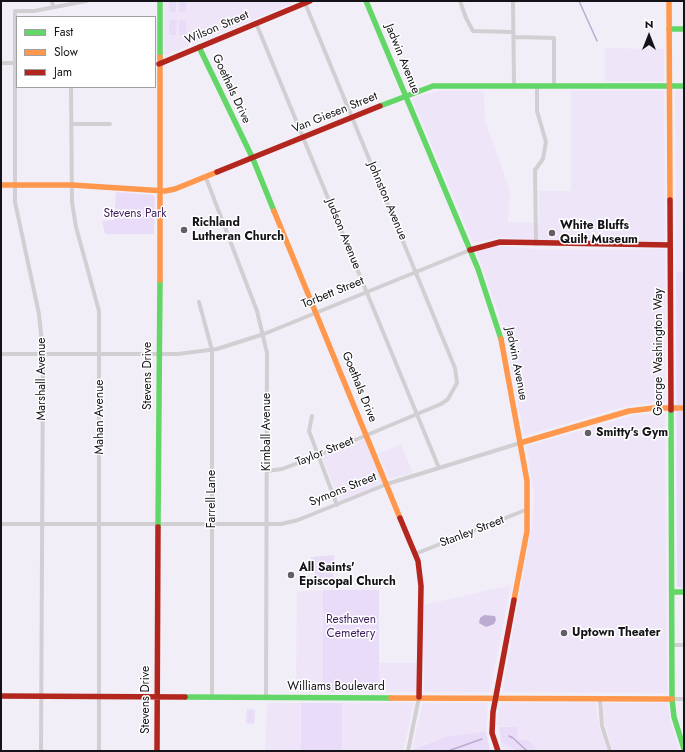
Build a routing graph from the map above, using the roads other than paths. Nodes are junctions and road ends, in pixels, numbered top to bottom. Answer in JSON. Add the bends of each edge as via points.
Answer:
{"nodes":[{"id":1,"x":52,"y":1,"type":"edge"},
{"id":2,"x":86,"y":1,"type":"edge"},
{"id":3,"x":160,"y":1,"type":"edge"},
{"id":4,"x":366,"y":1,"type":"edge"},
{"id":5,"x":460,"y":1,"type":"edge"},
{"id":6,"x":513,"y":1,"type":"edge"},
{"id":7,"x":669,"y":1,"type":"edge"},
{"id":8,"x":308,"y":2,"type":"edge"},
{"id":9,"x":53,"y":7,"type":"junction"},
{"id":10,"x":256,"y":23,"type":"junction"},
{"id":11,"x":669,"y":29,"type":"junction"},
{"id":12,"x":684,"y":29,"type":"edge"},
{"id":13,"x":513,"y":32,"type":"junction"},
{"id":14,"x":514,"y":38,"type":"junction"},
{"id":15,"x":199,"y":47,"type":"junction"},
{"id":16,"x":1,"y":63,"type":"edge"},
{"id":17,"x":16,"y":63,"type":"edge"},
{"id":18,"x":157,"y":64,"type":"edge"},
{"id":19,"x":514,"y":85,"type":"junction"},
{"id":20,"x":537,"y":86,"type":"junction"},
{"id":21,"x":554,"y":86,"type":"junction"},
{"id":22,"x":670,"y":86,"type":"junction"},
{"id":23,"x":684,"y":86,"type":"edge"},
{"id":24,"x":71,"y":88,"type":"edge"},
{"id":25,"x":405,"y":96,"type":"junction"},
{"id":26,"x":352,"y":118,"type":"junction"},
{"id":27,"x":72,"y":124,"type":"junction"},
{"id":28,"x":110,"y":124,"type":"dead end"},
{"id":29,"x":303,"y":137,"type":"junction"},
{"id":30,"x":253,"y":159,"type":"junction"},
{"id":31,"x":206,"y":178,"type":"junction"},
{"id":32,"x":1,"y":185,"type":"edge"},
{"id":33,"x":15,"y":185,"type":"junction"},
{"id":34,"x":72,"y":185,"type":"junction"},
{"id":35,"x":160,"y":190,"type":"junction"},
{"id":36,"x":536,"y":244,"type":"junction"},
{"id":37,"x":670,"y":245,"type":"junction"},
{"id":38,"x":470,"y":250,"type":"junction"},
{"id":39,"x":416,"y":272,"type":"junction"},
{"id":40,"x":366,"y":291,"type":"junction"},
{"id":41,"x":199,"y":302,"type":"dead end"},
{"id":42,"x":316,"y":312,"type":"junction"},
{"id":43,"x":264,"y":334,"type":"junction"},
{"id":44,"x":212,"y":350,"type":"junction"},
{"id":45,"x":1,"y":354,"type":"edge"},
{"id":46,"x":43,"y":354,"type":"junction"},
{"id":47,"x":100,"y":354,"type":"junction"},
{"id":48,"x":159,"y":354,"type":"junction"},
{"id":49,"x":448,"y":399,"type":"joint"},
{"id":50,"x":670,"y":408,"type":"junction"},
{"id":51,"x":684,"y":408,"type":"edge"},
{"id":52,"x":416,"y":414,"type":"junction"},
{"id":53,"x":312,"y":416,"type":"dead end"},
{"id":54,"x":367,"y":435,"type":"junction"},
{"id":55,"x":520,"y":443,"type":"junction"},
{"id":56,"x":317,"y":456,"type":"junction"},
{"id":57,"x":439,"y":468,"type":"junction"},
{"id":58,"x":267,"y":471,"type":"junction"},
{"id":59,"x":387,"y":484,"type":"junction"},
{"id":60,"x":337,"y":505,"type":"junction"},
{"id":61,"x":528,"y":509,"type":"junction"},
{"id":62,"x":1,"y":524,"type":"edge"},
{"id":63,"x":42,"y":524,"type":"junction"},
{"id":64,"x":100,"y":524,"type":"junction"},
{"id":65,"x":266,"y":524,"type":"junction"},
{"id":66,"x":158,"y":525,"type":"junction"},
{"id":67,"x":212,"y":525,"type":"junction"},
{"id":68,"x":415,"y":554,"type":"junction"},
{"id":69,"x":672,"y":592,"type":"junction"},
{"id":70,"x":684,"y":592,"type":"edge"},
{"id":71,"x":672,"y":645,"type":"junction"},
{"id":72,"x":684,"y":645,"type":"edge"},
{"id":73,"x":1,"y":696,"type":"edge"},
{"id":74,"x":41,"y":696,"type":"junction"},
{"id":75,"x":99,"y":696,"type":"junction"},
{"id":76,"x":157,"y":697,"type":"junction"},
{"id":77,"x":212,"y":697,"type":"junction"},
{"id":78,"x":420,"y":697,"type":"junction"},
{"id":79,"x":266,"y":698,"type":"junction"},
{"id":80,"x":495,"y":698,"type":"junction"},
{"id":81,"x":600,"y":699,"type":"junction"},
{"id":82,"x":672,"y":699,"type":"junction"},
{"id":83,"x":684,"y":699,"type":"edge"},
{"id":84,"x":684,"y":747,"type":"edge"},
{"id":85,"x":41,"y":751,"type":"edge"},
{"id":86,"x":99,"y":751,"type":"edge"},
{"id":87,"x":157,"y":751,"type":"edge"},
{"id":88,"x":408,"y":751,"type":"edge"},
{"id":89,"x":498,"y":751,"type":"edge"},
{"id":90,"x":610,"y":751,"type":"edge"}],
"edges":[{"from":1,"to":9,"type":"street"},
{"from":2,"to":9,"type":"street"},
{"from":3,"to":18,"type":"main road","name":"Stevens Drive"},
{"from":4,"to":25,"type":"main road","name":"Jadwin Avenue"},
{"from":5,"to":13,"type":"street","via":[[474,31]]},
{"from":6,"to":13,"type":"street"},
{"from":7,"to":11,"type":"main road","name":"George Washington Way"},
{"from":8,"to":10,"type":"main road","name":"Wilson Street"},
{"from":8,"to":26,"type":"street","name":"Johnston Avenue"},
{"from":9,"to":17,"type":"street","name":"Marshall Avenue","via":[[34,11],[14,11]]},
{"from":10,"to":15,"type":"main road","name":"Wilson Street"},
{"from":10,"to":29,"type":"street","name":"Judson Avenue"},
{"from":11,"to":12,"type":"main road"},
{"from":11,"to":22,"type":"main road","name":"George Washington Way"},
{"from":13,"to":14,"type":"street"},
{"from":14,"to":19,"type":"street"},
{"from":14,"to":21,"type":"street","via":[[554,38]]},
{"from":15,"to":18,"type":"main road","name":"Wilson Street"},
{"from":15,"to":30,"type":"main road","name":"Goethals Drive"},
{"from":16,"to":17,"type":"street"},
{"from":17,"to":33,"type":"street","name":"Marshall Avenue"},
{"from":18,"to":35,"type":"main road","name":"Stevens Drive"},
{"from":19,"to":20,"type":"main road","name":"Van Giesen Street"},
{"from":19,"to":25,"type":"main road","name":"Van Giesen Street","via":[[438,86]]},
{"from":20,"to":21,"type":"main road","name":"Van Giesen Street"},
{"from":20,"to":36,"type":"street","via":[[537,111],[546,142],[543,159],[535,170]]},
{"from":21,"to":22,"type":"main road","name":"Van Giesen Street"},
{"from":22,"to":23,"type":"main road","name":"Van Giesen Street"},
{"from":22,"to":37,"type":"main road","name":"George Washington Way"},
{"from":24,"to":27,"type":"street","name":"Mahan Avenue"},
{"from":25,"to":26,"type":"main road","name":"Van Giesen Street"},
{"from":25,"to":38,"type":"main road","name":"Jadwin Avenue"},
{"from":26,"to":29,"type":"main road","name":"Van Giesen Street"},
{"from":26,"to":39,"type":"street","name":"Johnston Avenue"},
{"from":27,"to":28,"type":"street"},
{"from":27,"to":34,"type":"street","name":"Mahan Avenue"},
{"from":29,"to":30,"type":"main road","name":"Van Giesen Street"},
{"from":29,"to":40,"type":"street","name":"Judson Avenue"},
{"from":30,"to":31,"type":"main road","name":"Van Giesen Street"},
{"from":30,"to":42,"type":"main road","name":"Goethals Drive"},
{"from":31,"to":35,"type":"main road","name":"Van Giesen Street","via":[[175,189]]},
{"from":31,"to":43,"type":"street","name":"Kimball Avenue"},
{"from":32,"to":33,"type":"main road","name":"Van Giesen Street"},
{"from":33,"to":34,"type":"main road","name":"Van Giesen Street"},
{"from":33,"to":46,"type":"street","name":"Marshall Avenue","via":[[14,202],[40,314]]},
{"from":34,"to":35,"type":"main road","name":"Van Giesen Street"},
{"from":34,"to":47,"type":"street","name":"Mahan Avenue","via":[[76,227],[99,311]]},
{"from":35,"to":48,"type":"main road","name":"Stevens Drive"},
{"from":36,"to":37,"type":"main road","name":"Torbett Street"},
{"from":36,"to":38,"type":"main road","name":"Torbett Street","via":[[500,242]]},
{"from":37,"to":50,"type":"main road","name":"George Washington Way"},
{"from":38,"to":39,"type":"street","name":"Torbett Street"},
{"from":38,"to":55,"type":"main road","name":"Jadwin Avenue","via":[[499,330]]},
{"from":39,"to":40,"type":"street","name":"Torbett Street"},
{"from":39,"to":49,"type":"street","name":"Johnston Avenue","via":[[456,372],[456,387]]},
{"from":40,"to":42,"type":"street","name":"Torbett Street"},
{"from":40,"to":52,"type":"street","name":"Judson Avenue"},
{"from":41,"to":44,"type":"street","name":"Farrell Lane"},
{"from":42,"to":43,"type":"street","name":"Torbett Street"},
{"from":42,"to":54,"type":"main road","name":"Goethals Drive"},
{"from":43,"to":44,"type":"street","name":"Torbett Street"},
{"from":43,"to":58,"type":"street","name":"Kimball Avenue","via":[[267,353]]},
{"from":44,"to":48,"type":"street","name":"Torbett Street"},
{"from":44,"to":67,"type":"street","name":"Farrell Lane"},
{"from":45,"to":46,"type":"street","name":"Torbett Street"},
{"from":46,"to":47,"type":"street","name":"Torbett Street"},
{"from":46,"to":63,"type":"street","name":"Marshall Avenue"},
{"from":47,"to":48,"type":"street","name":"Torbett Street"},
{"from":47,"to":64,"type":"street","name":"Mahan Avenue"},
{"from":48,"to":66,"type":"main road","name":"Stevens Drive"},
{"from":49,"to":52,"type":"street","name":"Taylor Street"},
{"from":50,"to":51,"type":"main road","name":"Symons Street"},
{"from":50,"to":55,"type":"main road","name":"Symons Street","via":[[622,413]]},
{"from":50,"to":69,"type":"main road","name":"George Washington Way"},
{"from":52,"to":54,"type":"street","name":"Taylor Street"},
{"from":52,"to":57,"type":"street","name":"Judson Avenue"},
{"from":53,"to":56,"type":"street","via":[[309,431]]},
{"from":54,"to":56,"type":"street","name":"Taylor Street"},
{"from":54,"to":59,"type":"main road","name":"Goethals Drive"},
{"from":55,"to":57,"type":"street","name":"Symons Street"},
{"from":55,"to":61,"type":"main road","name":"Jadwin Avenue","via":[[527,481]]},
{"from":56,"to":58,"type":"street","name":"Taylor Street","via":[[282,469]]},
{"from":56,"to":60,"type":"street"},
{"from":57,"to":59,"type":"street","name":"Symons Street"},
{"from":58,"to":65,"type":"street","name":"Kimball Avenue"},
{"from":59,"to":60,"type":"street","name":"Symons Street"},
{"from":59,"to":68,"type":"main road","name":"Goethals Drive"},
{"from":60,"to":65,"type":"street","name":"Symons Street","via":[[298,520]]},
{"from":61,"to":68,"type":"street","name":"Stanley Street"},
{"from":61,"to":80,"type":"main road","name":"Jadwin Avenue","via":[[525,539]]},
{"from":62,"to":63,"type":"street","name":"Symons Street"},
{"from":63,"to":64,"type":"street","name":"Symons Street"},
{"from":63,"to":74,"type":"street","name":"Marshall Avenue"},
{"from":64,"to":66,"type":"street","name":"Symons Street"},
{"from":64,"to":75,"type":"street","name":"Mahan Avenue"},
{"from":65,"to":67,"type":"street","name":"Symons Street"},
{"from":65,"to":79,"type":"street","name":"Kimball Avenue"},
{"from":66,"to":67,"type":"street","name":"Symons Street"},
{"from":66,"to":76,"type":"main road","name":"Stevens Drive"},
{"from":67,"to":77,"type":"street","name":"Farrell Lane"},
{"from":68,"to":78,"type":"main road","name":"Goethals Drive","via":[[421,582]]},
{"from":69,"to":70,"type":"main road"},
{"from":69,"to":71,"type":"main road","name":"George Washington Way"},
{"from":71,"to":72,"type":"street"},
{"from":71,"to":82,"type":"main road","name":"George Washington Way"},
{"from":73,"to":74,"type":"main road","name":"Williams Boulevard"},
{"from":74,"to":75,"type":"main road","name":"Williams Boulevard"},
{"from":74,"to":85,"type":"street","name":"Marshall Avenue"},
{"from":75,"to":76,"type":"main road","name":"Williams Boulevard"},
{"from":75,"to":86,"type":"street","name":"Mahan Avenue"},
{"from":76,"to":77,"type":"main road","name":"Williams Boulevard"},
{"from":76,"to":87,"type":"main road","name":"Stevens Drive"},
{"from":77,"to":79,"type":"main road","name":"Williams Boulevard"},
{"from":78,"to":79,"type":"main road","name":"Williams Boulevard"},
{"from":78,"to":80,"type":"main road","name":"Williams Boulevard"},
{"from":78,"to":88,"type":"street","name":"Goethals Drive"},
{"from":80,"to":81,"type":"main road","name":"Williams Boulevard"},
{"from":80,"to":89,"type":"main road","name":"Jadwin Avenue","via":[[492,729]]},
{"from":81,"to":82,"type":"main road","name":"Williams Boulevard"},
{"from":81,"to":90,"type":"street","via":[[602,726]]},
{"from":82,"to":83,"type":"street"},
{"from":82,"to":84,"type":"main road","name":"George Washington Way","via":[[674,717]]}]}
